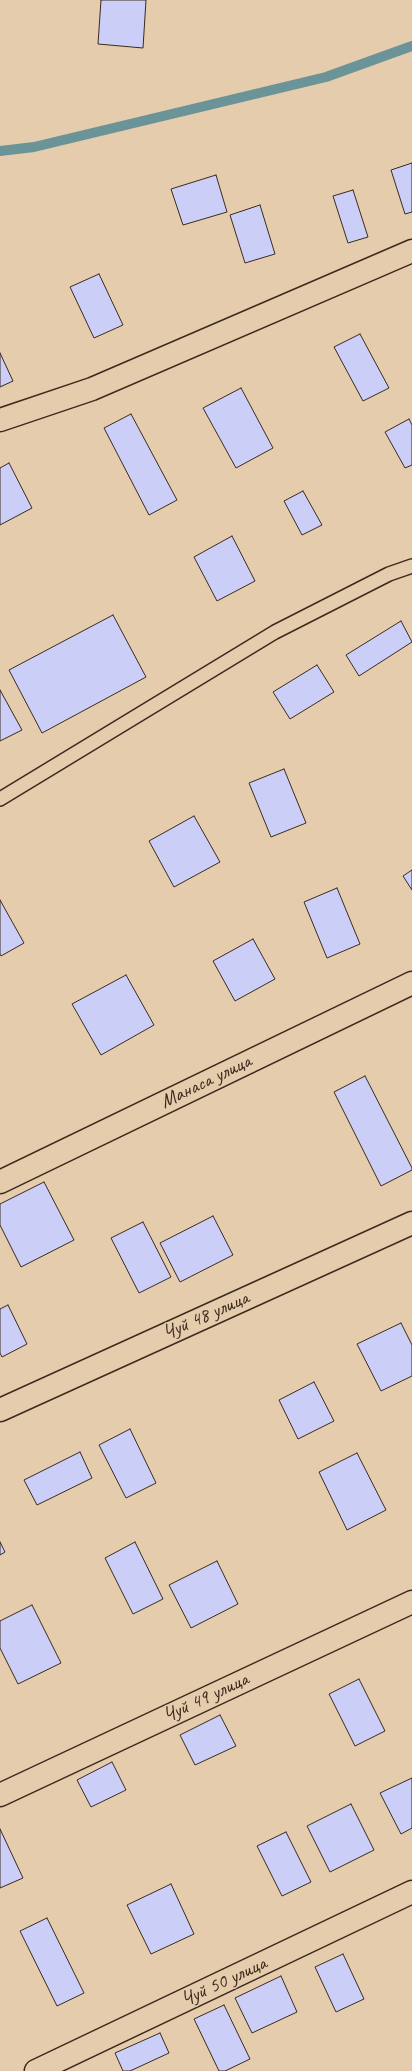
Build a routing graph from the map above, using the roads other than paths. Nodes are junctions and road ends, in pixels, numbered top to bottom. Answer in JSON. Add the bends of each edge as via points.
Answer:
{"nodes":[{"id":1,"x":412,"y":250,"type":"edge"},
{"id":2,"x":0,"y":420,"type":"edge"},
{"id":3,"x":412,"y":566,"type":"edge"},
{"id":4,"x":0,"y":799,"type":"edge"},
{"id":5,"x":412,"y":983,"type":"edge"},
{"id":6,"x":0,"y":1182,"type":"edge"},
{"id":7,"x":412,"y":1223,"type":"edge"},
{"id":8,"x":0,"y":1410,"type":"edge"},
{"id":9,"x":412,"y":1602,"type":"edge"},
{"id":10,"x":0,"y":1795,"type":"edge"},
{"id":11,"x":412,"y":1892,"type":"edge"},
{"id":12,"x":36,"y":2071,"type":"edge"}],
"edges":[{"from":1,"to":2,"type":"street","via":[[92,389]]},
{"from":3,"to":4,"type":"lane","via":[[389,574],[275,632]]},
{"from":5,"to":6,"type":"street","name":"Манаса улица"},
{"from":7,"to":8,"type":"street","name":"Чуй 48 улица"},
{"from":9,"to":10,"type":"street","name":"Чуй 49 улица"},
{"from":11,"to":12,"type":"street","name":"Чуй 50 улица"}]}
